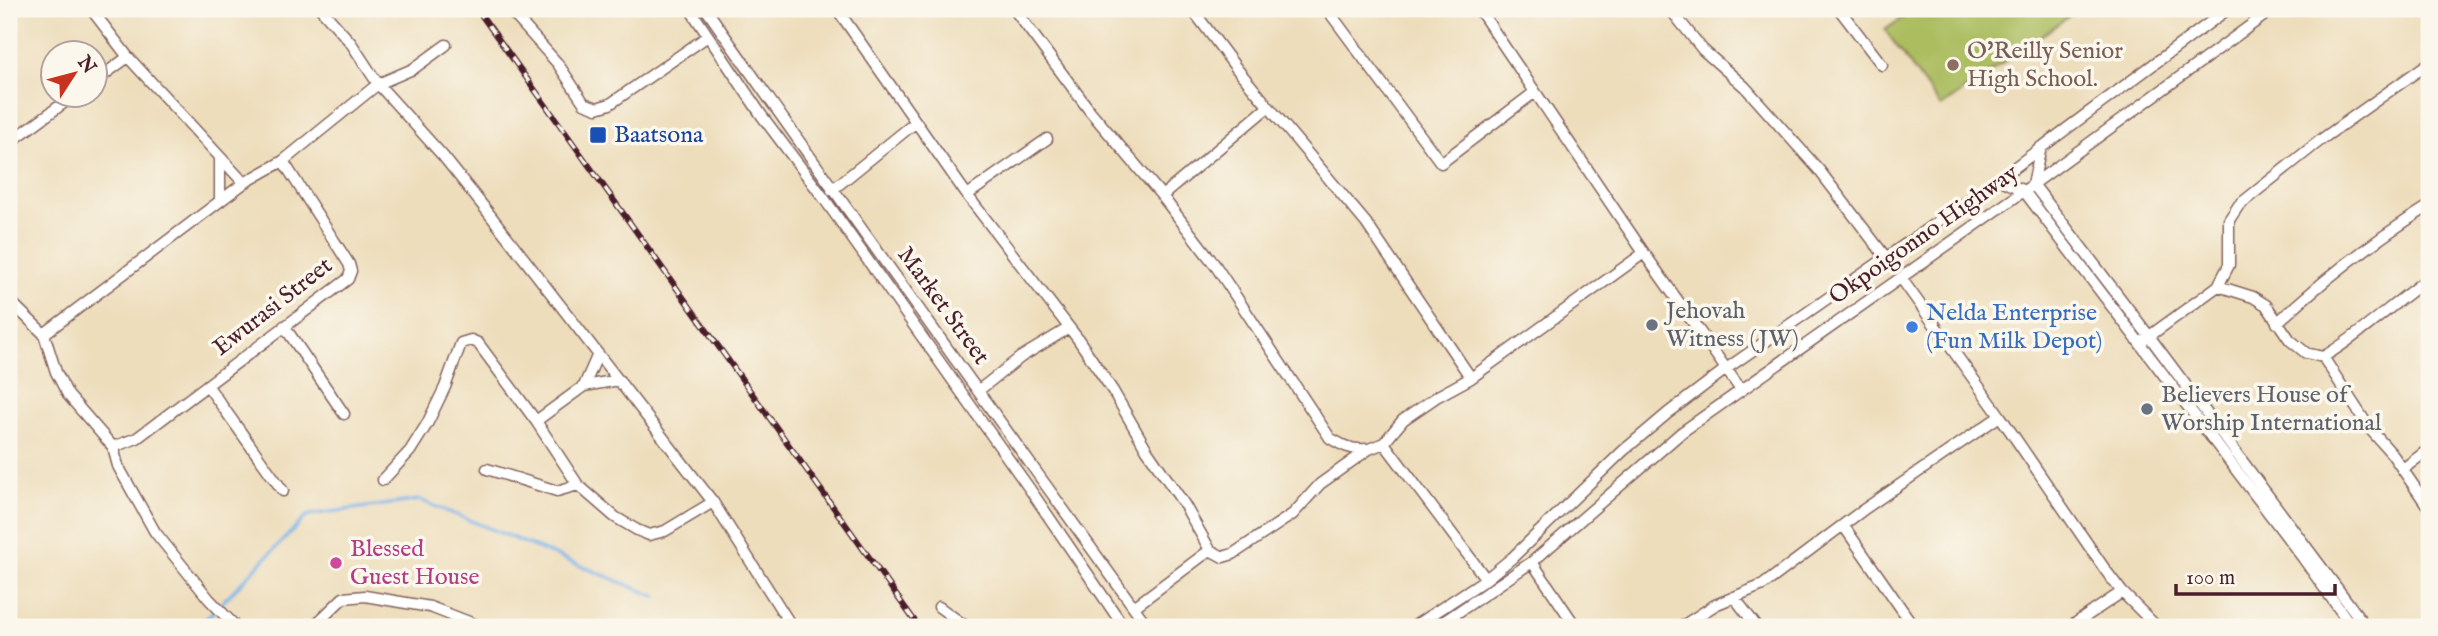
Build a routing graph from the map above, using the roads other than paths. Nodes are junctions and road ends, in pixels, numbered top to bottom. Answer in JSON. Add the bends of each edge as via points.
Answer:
{"nodes":[{"id":1,"x":91,"y":9,"type":"edge"},
{"id":2,"x":321,"y":9,"type":"edge"},
{"id":3,"x":509,"y":9,"type":"edge"},
{"id":4,"x":690,"y":9,"type":"edge"},
{"id":5,"x":706,"y":9,"type":"edge"},
{"id":6,"x":837,"y":9,"type":"edge"},
{"id":7,"x":1014,"y":9,"type":"edge"},
{"id":8,"x":1192,"y":9,"type":"edge"},
{"id":9,"x":1327,"y":9,"type":"edge"},
{"id":10,"x":1479,"y":9,"type":"edge"},
{"id":11,"x":1670,"y":9,"type":"edge"},
{"id":12,"x":1839,"y":9,"type":"edge"},
{"id":13,"x":2228,"y":9,"type":"edge"},
{"id":14,"x":2273,"y":9,"type":"edge"},
{"id":15,"x":708,"y":36,"type":"junction"},
{"id":16,"x":446,"y":45,"type":"dead end"},
{"id":17,"x":128,"y":57,"type":"junction"},
{"id":18,"x":2429,"y":63,"type":"edge"},
{"id":19,"x":1882,"y":65,"type":"dead end"},
{"id":20,"x":108,"y":72,"type":"edge"},
{"id":21,"x":378,"y":84,"type":"junction"},
{"id":22,"x":1535,"y":92,"type":"junction"},
{"id":23,"x":1268,"y":107,"type":"junction"},
{"id":24,"x":57,"y":108,"type":"edge"},
{"id":25,"x":916,"y":122,"type":"junction"},
{"id":26,"x":1047,"y":139,"type":"dead end"},
{"id":27,"x":9,"y":143,"type":"edge"},
{"id":28,"x":2042,"y":147,"type":"junction"},
{"id":29,"x":220,"y":157,"type":"junction"},
{"id":30,"x":283,"y":161,"type":"junction"},
{"id":31,"x":1999,"y":179,"type":"junction"},
{"id":32,"x":244,"y":183,"type":"junction"},
{"id":33,"x":2029,"y":188,"type":"junction"},
{"id":34,"x":832,"y":190,"type":"junction"},
{"id":35,"x":967,"y":195,"type":"junction"},
{"id":36,"x":1162,"y":196,"type":"junction"},
{"id":37,"x":220,"y":201,"type":"junction"},
{"id":38,"x":2429,"y":206,"type":"edge"},
{"id":39,"x":1644,"y":253,"type":"junction"},
{"id":40,"x":1887,"y":259,"type":"junction"},
{"id":41,"x":1901,"y":278,"type":"junction"},
{"id":42,"x":2429,"y":278,"type":"edge"},
{"id":43,"x":2218,"y":286,"type":"junction"},
{"id":44,"x":9,"y":300,"type":"edge"},
{"id":45,"x":2277,"y":323,"type":"junction"},
{"id":46,"x":285,"y":326,"type":"junction"},
{"id":47,"x":1069,"y":328,"type":"junction"},
{"id":48,"x":44,"y":334,"type":"junction"},
{"id":49,"x":2149,"y":336,"type":"junction"},
{"id":50,"x":2139,"y":344,"type":"junction"},
{"id":51,"x":598,"y":354,"type":"junction"},
{"id":52,"x":2323,"y":357,"type":"junction"},
{"id":53,"x":1726,"y":369,"type":"junction"},
{"id":54,"x":1471,"y":378,"type":"junction"},
{"id":55,"x":619,"y":380,"type":"junction"},
{"id":56,"x":207,"y":385,"type":"junction"},
{"id":57,"x":583,"y":386,"type":"junction"},
{"id":58,"x":979,"y":390,"type":"junction"},
{"id":59,"x":1741,"y":390,"type":"junction"},
{"id":60,"x":344,"y":414,"type":"dead end"},
{"id":61,"x":2000,"y":416,"type":"junction"},
{"id":62,"x":536,"y":421,"type":"junction"},
{"id":63,"x":1384,"y":443,"type":"junction"},
{"id":64,"x":113,"y":447,"type":"junction"},
{"id":65,"x":1369,"y":449,"type":"junction"},
{"id":66,"x":2429,"y":449,"type":"edge"},
{"id":67,"x":487,"y":469,"type":"dead end"},
{"id":68,"x":2403,"y":469,"type":"junction"},
{"id":69,"x":383,"y":480,"type":"dead end"},
{"id":70,"x":578,"y":485,"type":"junction"},
{"id":71,"x":283,"y":491,"type":"dead end"},
{"id":72,"x":713,"y":502,"type":"junction"},
{"id":73,"x":2429,"y":508,"type":"edge"},
{"id":74,"x":1843,"y":525,"type":"junction"},
{"id":75,"x":1210,"y":550,"type":"junction"},
{"id":76,"x":1532,"y":562,"type":"junction"},
{"id":77,"x":1486,"y":579,"type":"junction"},
{"id":78,"x":2122,"y":592,"type":"junction"},
{"id":79,"x":1734,"y":597,"type":"junction"},
{"id":80,"x":939,"y":607,"type":"dead end"},
{"id":81,"x":1133,"y":607,"type":"junction"},
{"id":82,"x":236,"y":627,"type":"edge"},
{"id":83,"x":313,"y":627,"type":"edge"},
{"id":84,"x":482,"y":627,"type":"edge"},
{"id":85,"x":792,"y":627,"type":"edge"},
{"id":86,"x":967,"y":627,"type":"edge"},
{"id":87,"x":1124,"y":627,"type":"edge"},
{"id":88,"x":1148,"y":627,"type":"edge"},
{"id":89,"x":1413,"y":627,"type":"edge"},
{"id":90,"x":1436,"y":627,"type":"edge"},
{"id":91,"x":1576,"y":627,"type":"edge"},
{"id":92,"x":1681,"y":627,"type":"edge"},
{"id":93,"x":1757,"y":627,"type":"edge"},
{"id":94,"x":1914,"y":627,"type":"edge"},
{"id":95,"x":2070,"y":627,"type":"edge"},
{"id":96,"x":2157,"y":627,"type":"edge"},
{"id":97,"x":2350,"y":627,"type":"edge"},
{"id":98,"x":2366,"y":627,"type":"edge"}],
"edges":[{"from":1,"to":17,"type":"street"},
{"from":2,"to":21,"type":"street"},
{"from":3,"to":15,"type":"street","via":[[558,64],[584,103],[597,108],[610,104]]},
{"from":4,"to":15,"type":"street","name":"Market Street"},
{"from":5,"to":34,"type":"street","name":"Market Street"},
{"from":6,"to":25,"type":"street"},
{"from":7,"to":36,"type":"street","via":[[1090,111]]},
{"from":8,"to":23,"type":"street"},
{"from":9,"to":22,"type":"street","via":[[1441,163]]},
{"from":10,"to":22,"type":"street"},
{"from":11,"to":40,"type":"street","via":[[1703,50],[1745,87],[1819,170]]},
{"from":12,"to":19,"type":"street"},
{"from":13,"to":28,"type":"street","name":"Okpoigonno Highway"},
{"from":14,"to":33,"type":"street","name":"Okpoigonno Highway"},
{"from":15,"to":87,"type":"street","name":"Market Street"},
{"from":16,"to":21,"type":"street","via":[[412,69]]},
{"from":17,"to":20,"type":"street"},
{"from":17,"to":29,"type":"street"},
{"from":18,"to":43,"type":"street","via":[[2239,205],[2229,220],[2229,265]]},
{"from":21,"to":30,"type":"street"},
{"from":21,"to":51,"type":"street","via":[[443,156]]},
{"from":22,"to":39,"type":"street"},
{"from":23,"to":36,"type":"street"},
{"from":23,"to":54,"type":"street","via":[[1366,223]]},
{"from":24,"to":27,"type":"street"},
{"from":25,"to":34,"type":"street"},
{"from":25,"to":35,"type":"street"},
{"from":26,"to":35,"type":"street"},
{"from":28,"to":31,"type":"street","name":"Okpoigonno Highway"},
{"from":28,"to":33,"type":"street"},
{"from":29,"to":32,"type":"street"},
{"from":29,"to":37,"type":"street"},
{"from":30,"to":32,"type":"street"},
{"from":30,"to":46,"type":"street","name":"Ewurasi Street","via":[[351,271],[348,279]]},
{"from":31,"to":33,"type":"street"},
{"from":31,"to":40,"type":"street","name":"Okpoigonno Highway"},
{"from":32,"to":37,"type":"street"},
{"from":33,"to":41,"type":"street","name":"Okpoigonno Highway"},
{"from":33,"to":49,"type":"street"},
{"from":33,"to":50,"type":"street"},
{"from":34,"to":58,"type":"street","name":"Market Street"},
{"from":35,"to":47,"type":"street"},
{"from":36,"to":65,"type":"street","via":[[1215,265],[1330,438],[1344,447]]},
{"from":37,"to":48,"type":"street"},
{"from":38,"to":45,"type":"street","via":[[2323,280]]},
{"from":39,"to":53,"type":"street"},
{"from":39,"to":54,"type":"street"},
{"from":40,"to":53,"type":"street","name":"Okpoigonno Highway"},
{"from":41,"to":59,"type":"street","name":"Okpoigonno Highway"},
{"from":41,"to":61,"type":"street"},
{"from":42,"to":52,"type":"street"},
{"from":43,"to":45,"type":"street","via":[[2266,305]]},
{"from":43,"to":49,"type":"street"},
{"from":44,"to":48,"type":"street"},
{"from":45,"to":52,"type":"street","via":[[2306,352]]},
{"from":46,"to":56,"type":"street","name":"Ewurasi Street"},
{"from":46,"to":60,"type":"street"},
{"from":47,"to":58,"type":"street"},
{"from":47,"to":75,"type":"street"},
{"from":48,"to":64,"type":"street","via":[[68,395]]},
{"from":49,"to":50,"type":"street"},
{"from":49,"to":98,"type":"street"},
{"from":50,"to":97,"type":"street"},
{"from":51,"to":55,"type":"street"},
{"from":51,"to":57,"type":"street"},
{"from":52,"to":68,"type":"street","via":[[2370,429]]},
{"from":53,"to":59,"type":"street"},
{"from":53,"to":77,"type":"street","name":"Okpoigonno Highway","via":[[1623,451]]},
{"from":54,"to":63,"type":"street","via":[[1403,420]]},
{"from":55,"to":57,"type":"street"},
{"from":55,"to":72,"type":"street"},
{"from":56,"to":64,"type":"street","name":"Ewurasi Street","via":[[137,438]]},
{"from":56,"to":71,"type":"street"},
{"from":57,"to":62,"type":"street"},
{"from":58,"to":81,"type":"street","name":"Market Street"},
{"from":59,"to":76,"type":"street","name":"Okpoigonno Highway","via":[[1682,432]]},
{"from":61,"to":74,"type":"street"},
{"from":61,"to":78,"type":"street"},
{"from":62,"to":69,"type":"street","via":[[478,343],[467,340],[461,343],[423,432]]},
{"from":62,"to":70,"type":"street"},
{"from":63,"to":65,"type":"street"},
{"from":63,"to":77,"type":"street"},
{"from":64,"to":82,"type":"street","via":[[145,516]]},
{"from":65,"to":75,"type":"street","via":[[1320,484],[1293,514],[1233,554],[1223,557]]},
{"from":66,"to":68,"type":"street"},
{"from":67,"to":70,"type":"street","via":[[556,491]]},
{"from":68,"to":73,"type":"street"},
{"from":70,"to":72,"type":"street","via":[[615,517],[649,535],[665,531]]},
{"from":72,"to":85,"type":"street"},
{"from":74,"to":79,"type":"street","via":[[1763,585]]},
{"from":74,"to":94,"type":"street"},
{"from":75,"to":81,"type":"street"},
{"from":76,"to":90,"type":"street","name":"Okpoigonno Highway"},
{"from":76,"to":91,"type":"street"},
{"from":77,"to":89,"type":"street","name":"Okpoigonno Highway"},
{"from":78,"to":95,"type":"street"},
{"from":78,"to":96,"type":"street"},
{"from":79,"to":92,"type":"street"},
{"from":79,"to":93,"type":"street"},
{"from":80,"to":86,"type":"street"},
{"from":81,"to":88,"type":"street","name":"Market Street"},
{"from":83,"to":84,"type":"street","via":[[343,598],[365,596],[430,607]]}]}
